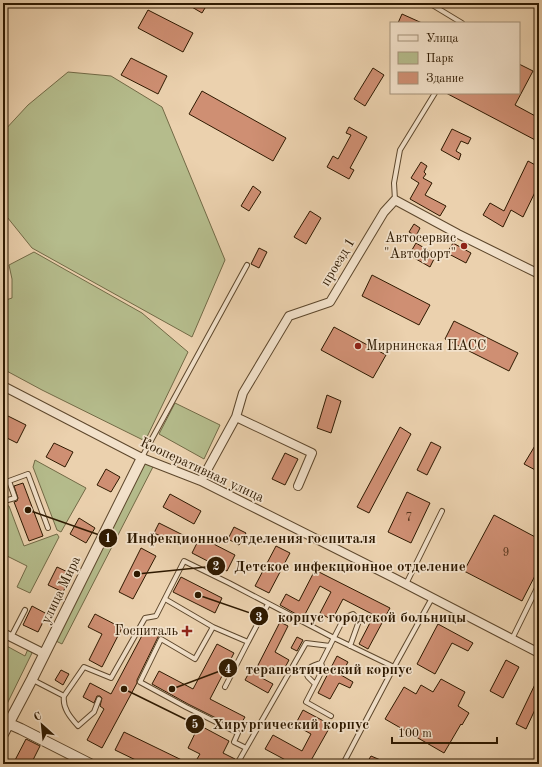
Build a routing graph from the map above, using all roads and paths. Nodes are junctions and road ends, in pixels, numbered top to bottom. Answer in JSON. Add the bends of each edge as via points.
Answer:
{"nodes":[{"id":1,"x":429,"y":3,"type":"edge"},
{"id":2,"x":460,"y":22,"type":"edge"},
{"id":3,"x":434,"y":94,"type":"edge"},
{"id":4,"x":394,"y":200,"type":"junction"},
{"id":5,"x":247,"y":265,"type":"dead end"},
{"id":6,"x":539,"y":274,"type":"edge"},
{"id":7,"x":3,"y":386,"type":"edge"},
{"id":8,"x":236,"y":417,"type":"junction"},
{"id":9,"x":142,"y":458,"type":"junction"},
{"id":10,"x":202,"y":481,"type":"junction"},
{"id":11,"x":298,"y":486,"type":"dead end"},
{"id":12,"x":3,"y":503,"type":"edge"},
{"id":13,"x":442,"y":511,"type":"dead end"},
{"id":14,"x":48,"y":528,"type":"dead end"},
{"id":15,"x":406,"y":584,"type":"junction"},
{"id":16,"x":539,"y":584,"type":"edge"},
{"id":17,"x":432,"y":598,"type":"junction"},
{"id":18,"x":164,"y":599,"type":"junction"},
{"id":19,"x":268,"y":604,"type":"junction"},
{"id":20,"x":25,"y":610,"type":"dead end"},
{"id":21,"x":214,"y":627,"type":"junction"},
{"id":22,"x":7,"y":635,"type":"edge"},
{"id":23,"x":334,"y":638,"type":"junction"},
{"id":24,"x":511,"y":639,"type":"junction"},
{"id":25,"x":248,"y":642,"type":"junction"},
{"id":26,"x":330,"y":646,"type":"junction"},
{"id":27,"x":350,"y":646,"type":"junction"},
{"id":28,"x":45,"y":654,"type":"junction"},
{"id":29,"x":539,"y":654,"type":"edge"},
{"id":30,"x":321,"y":663,"type":"junction"},
{"id":31,"x":394,"y":667,"type":"junction"},
{"id":32,"x":32,"y":679,"type":"junction"},
{"id":33,"x":315,"y":684,"type":"junction"},
{"id":34,"x":225,"y":687,"type":"dead end"},
{"id":35,"x":64,"y":696,"type":"junction"},
{"id":36,"x":99,"y":699,"type":"dead end"},
{"id":37,"x":331,"y":716,"type":"dead end"},
{"id":38,"x":6,"y":722,"type":"edge"},
{"id":39,"x":3,"y":734,"type":"edge"},
{"id":40,"x":246,"y":748,"type":"junction"},
{"id":41,"x":90,"y":764,"type":"edge"},
{"id":42,"x":237,"y":764,"type":"edge"},
{"id":43,"x":343,"y":764,"type":"edge"}],
"edges":[{"from":1,"to":2,"type":"lane"},
{"from":3,"to":4,"type":"lane","via":[[400,150],[394,183]]},
{"from":4,"to":6,"type":"street"},
{"from":4,"to":8,"type":"street","name":"проезд 1","via":[[384,212],[330,302],[289,316],[243,393]]},
{"from":5,"to":9,"type":"lane"},
{"from":7,"to":9,"type":"street","name":"Кооперативная улица"},
{"from":8,"to":10,"type":"street","name":"проезд 1"},
{"from":8,"to":11,"type":"street","via":[[312,453]]},
{"from":9,"to":10,"type":"street","name":"Кооперативная улица"},
{"from":9,"to":28,"type":"street","name":"улица Мира"},
{"from":10,"to":15,"type":"street","name":"Кооперативная улица"},
{"from":12,"to":14,"type":"lane","via":[[15,498],[9,481],[28,474]]},
{"from":13,"to":15,"type":"lane"},
{"from":15,"to":17,"type":"street","name":"Кооперативная улица"},
{"from":16,"to":24,"type":"lane"},
{"from":17,"to":24,"type":"street","name":"Кооперативная улица"},
{"from":17,"to":31,"type":"lane"},
{"from":18,"to":19,"type":"lane","via":[[184,561]]},
{"from":18,"to":21,"type":"lane"},
{"from":18,"to":35,"type":"lane","via":[[156,616],[145,618],[111,678],[84,667]]},
{"from":19,"to":23,"type":"lane"},
{"from":19,"to":25,"type":"lane"},
{"from":20,"to":22,"type":"lane"},
{"from":21,"to":25,"type":"lane"},
{"from":21,"to":40,"type":"lane","via":[[195,659],[161,639],[140,682],[238,733],[234,742]]},
{"from":22,"to":28,"type":"street"},
{"from":23,"to":26,"type":"lane"},
{"from":23,"to":27,"type":"lane"},
{"from":23,"to":27,"type":"lane","via":[[344,618],[353,614],[359,621]]},
{"from":24,"to":29,"type":"street","name":"Кооперативная улица"},
{"from":25,"to":34,"type":"lane"},
{"from":26,"to":30,"type":"lane"},
{"from":26,"to":40,"type":"lane","via":[[306,643]]},
{"from":27,"to":31,"type":"lane"},
{"from":28,"to":32,"type":"street","name":"улица Мира"},
{"from":30,"to":33,"type":"lane","via":[[323,669]]},
{"from":30,"to":33,"type":"lane","via":[[306,672]]},
{"from":31,"to":43,"type":"lane"},
{"from":32,"to":35,"type":"lane"},
{"from":32,"to":38,"type":"street","name":"улица Мира"},
{"from":33,"to":37,"type":"lane","via":[[306,702]]},
{"from":35,"to":36,"type":"lane","via":[[63,702],[68,714],[78,726],[94,712]]},
{"from":38,"to":39,"type":"street","name":"улица Мира"},
{"from":38,"to":41,"type":"street"},
{"from":40,"to":42,"type":"lane"}]}
